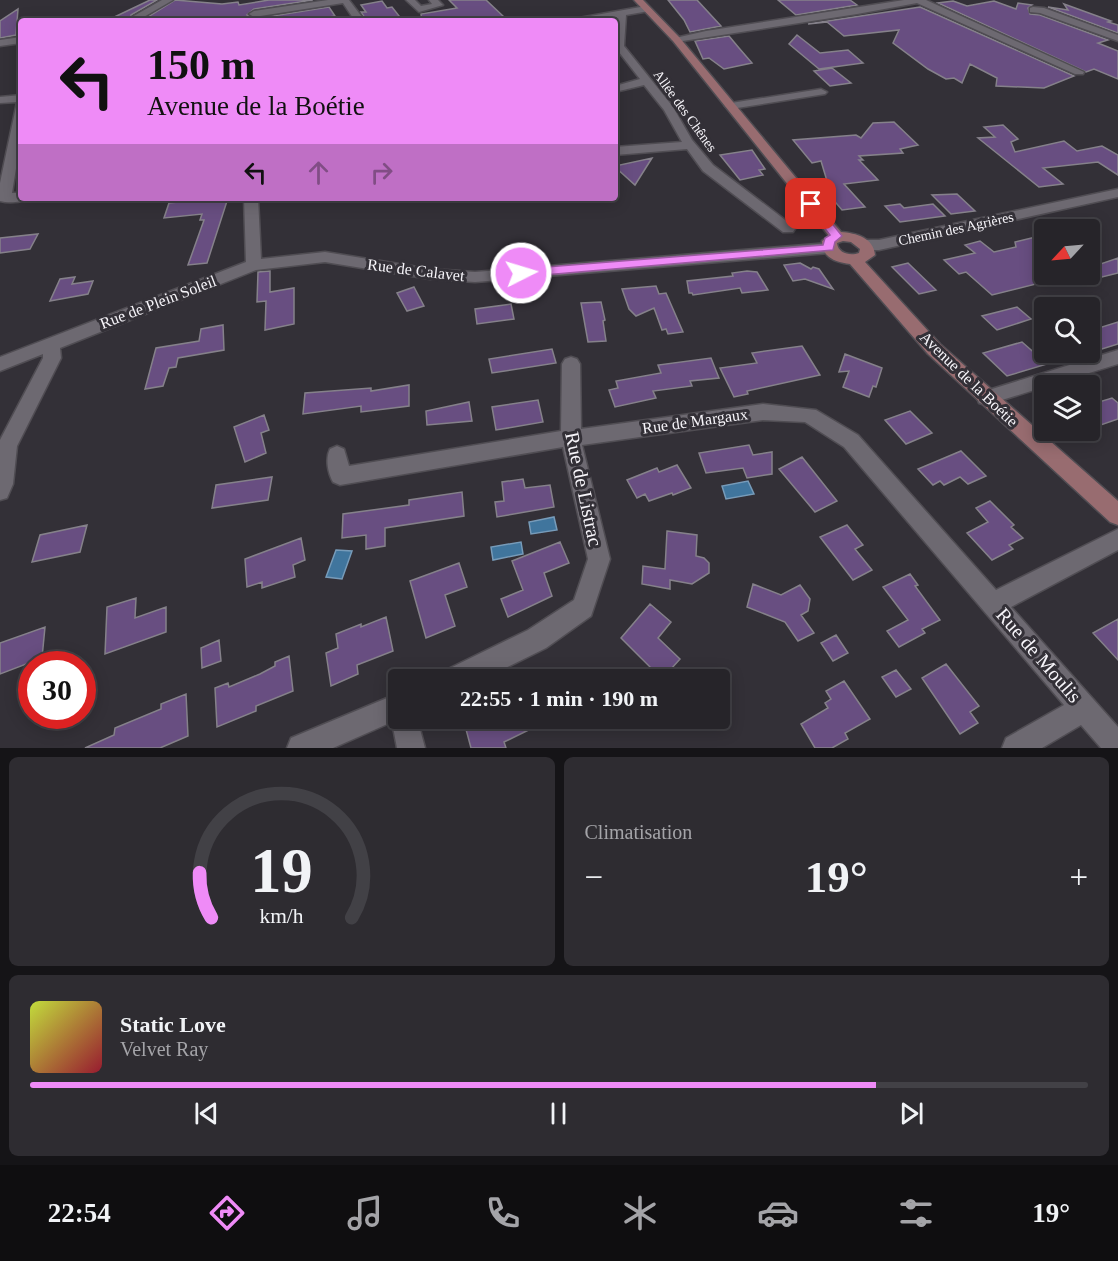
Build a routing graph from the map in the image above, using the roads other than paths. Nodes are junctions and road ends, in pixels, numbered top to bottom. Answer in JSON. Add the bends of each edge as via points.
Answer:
{"nodes":[{"id":1,"x":169,"y":0,"type":"edge"},
{"id":2,"x":345,"y":0,"type":"edge"},
{"id":3,"x":410,"y":0,"type":"edge"},
{"id":4,"x":433,"y":0,"type":"edge"},
{"id":5,"x":918,"y":0,"type":"edge"},
{"id":6,"x":642,"y":4,"type":"edge"},
{"id":7,"x":1033,"y":10,"type":"dead end"},
{"id":8,"x":622,"y":13,"type":"junction"},
{"id":9,"x":254,"y":14,"type":"dead end"},
{"id":10,"x":138,"y":18,"type":"edge"},
{"id":11,"x":358,"y":18,"type":"edge"},
{"id":12,"x":595,"y":18,"type":"edge"},
{"id":13,"x":1118,"y":38,"type":"edge"},
{"id":14,"x":676,"y":39,"type":"junction"},
{"id":15,"x":18,"y":40,"type":"edge"},
{"id":16,"x":0,"y":43,"type":"edge"},
{"id":17,"x":628,"y":60,"type":"junction"},
{"id":18,"x":618,"y":62,"type":"edge"},
{"id":19,"x":1079,"y":72,"type":"dead end"},
{"id":20,"x":646,"y":81,"type":"junction"},
{"id":21,"x":618,"y":88,"type":"edge"},
{"id":22,"x":821,"y":92,"type":"dead end"},
{"id":23,"x":18,"y":98,"type":"edge"},
{"id":24,"x":0,"y":99,"type":"edge"},
{"id":25,"x":731,"y":106,"type":"junction"},
{"id":26,"x":18,"y":121,"type":"edge"},
{"id":27,"x":691,"y":145,"type":"junction"},
{"id":28,"x":618,"y":151,"type":"edge"},
{"id":29,"x":1118,"y":194,"type":"edge"},
{"id":30,"x":18,"y":196,"type":"edge"},
{"id":31,"x":251,"y":201,"type":"edge"},
{"id":32,"x":788,"y":229,"type":"dead end"},
{"id":33,"x":833,"y":242,"type":"junction"},
{"id":34,"x":860,"y":252,"type":"junction"},
{"id":35,"x":254,"y":265,"type":"junction"},
{"id":36,"x":51,"y":344,"type":"junction"},
{"id":37,"x":1118,"y":357,"type":"edge"},
{"id":38,"x":0,"y":364,"type":"edge"},
{"id":39,"x":572,"y":364,"type":"dead end"},
{"id":40,"x":986,"y":398,"type":"junction"},
{"id":41,"x":571,"y":438,"type":"junction"},
{"id":42,"x":337,"y":454,"type":"dead end"},
{"id":43,"x":0,"y":491,"type":"edge"},
{"id":44,"x":1118,"y":515,"type":"edge"},
{"id":45,"x":1118,"y":539,"type":"edge"},
{"id":46,"x":994,"y":603,"type":"junction"},
{"id":47,"x":476,"y":669,"type":"edge"},
{"id":48,"x":1084,"y":708,"type":"junction"},
{"id":49,"x":388,"y":711,"type":"edge"},
{"id":50,"x":407,"y":729,"type":"edge"},
{"id":51,"x":1118,"y":747,"type":"edge"},
{"id":52,"x":301,"y":748,"type":"edge"},
{"id":53,"x":411,"y":748,"type":"edge"},
{"id":54,"x":1016,"y":748,"type":"edge"}],
"edges":[{"from":1,"to":10,"type":"street"},
{"from":2,"to":9,"type":"street"},
{"from":2,"to":11,"type":"street"},
{"from":3,"to":4,"type":"street","via":[[419,9],[439,5]]},
{"from":5,"to":14,"type":"street"},
{"from":5,"to":19,"type":"street"},
{"from":6,"to":8,"type":"street"},
{"from":6,"to":14,"type":"main road"},
{"from":7,"to":13,"type":"street"},
{"from":8,"to":12,"type":"street"},
{"from":8,"to":17,"type":"street","name":"Allée des Chênes","via":[[618,46]]},
{"from":14,"to":25,"type":"main road"},
{"from":15,"to":16,"type":"street"},
{"from":17,"to":18,"type":"street"},
{"from":17,"to":20,"type":"street","name":"Allée des Chênes"},
{"from":20,"to":21,"type":"street"},
{"from":20,"to":27,"type":"street","name":"Allée des Chênes"},
{"from":22,"to":25,"type":"street"},
{"from":23,"to":24,"type":"street"},
{"from":25,"to":33,"type":"main road"},
{"from":26,"to":30,"type":"street","via":[[4,198]]},
{"from":27,"to":28,"type":"street"},
{"from":27,"to":32,"type":"street","name":"Allée des Chênes","via":[[708,168]]},
{"from":29,"to":34,"type":"street","name":"Chemin des Agrières"},
{"from":31,"to":35,"type":"street"},
{"from":33,"to":34,"type":"main road","via":[[855,238]]},
{"from":33,"to":34,"type":"main road","via":[[836,255]]},
{"from":33,"to":35,"type":"street","name":"Rue de Calavet","via":[[475,277],[325,257]]},
{"from":34,"to":40,"type":"main road","name":"Avenue de la Boétie","via":[[934,349]]},
{"from":35,"to":36,"type":"street","name":"Rue de Plein Soleil"},
{"from":36,"to":38,"type":"street","name":"Rue de Plein Soleil"},
{"from":36,"to":43,"type":"street","via":[[52,358],[7,446]]},
{"from":37,"to":40,"type":"street"},
{"from":39,"to":41,"type":"street","name":"Rue de Listrac"},
{"from":40,"to":44,"type":"main road","name":"Avenue de la Boétie"},
{"from":41,"to":42,"type":"street","name":"Rue de Margaux","via":[[340,476]]},
{"from":41,"to":46,"type":"street","name":"Rue de Margaux","via":[[763,412],[809,415],[851,441]]},
{"from":41,"to":47,"type":"street","name":"Rue de Listrac","via":[[599,559],[583,608],[537,639]]},
{"from":45,"to":46,"type":"street"},
{"from":46,"to":48,"type":"street","name":"Rue de Moulis"},
{"from":48,"to":51,"type":"street","name":"Rue de Moulis"},
{"from":48,"to":54,"type":"street","name":"Rue de Moulis"},
{"from":49,"to":52,"type":"street"},
{"from":50,"to":53,"type":"street"}]}
